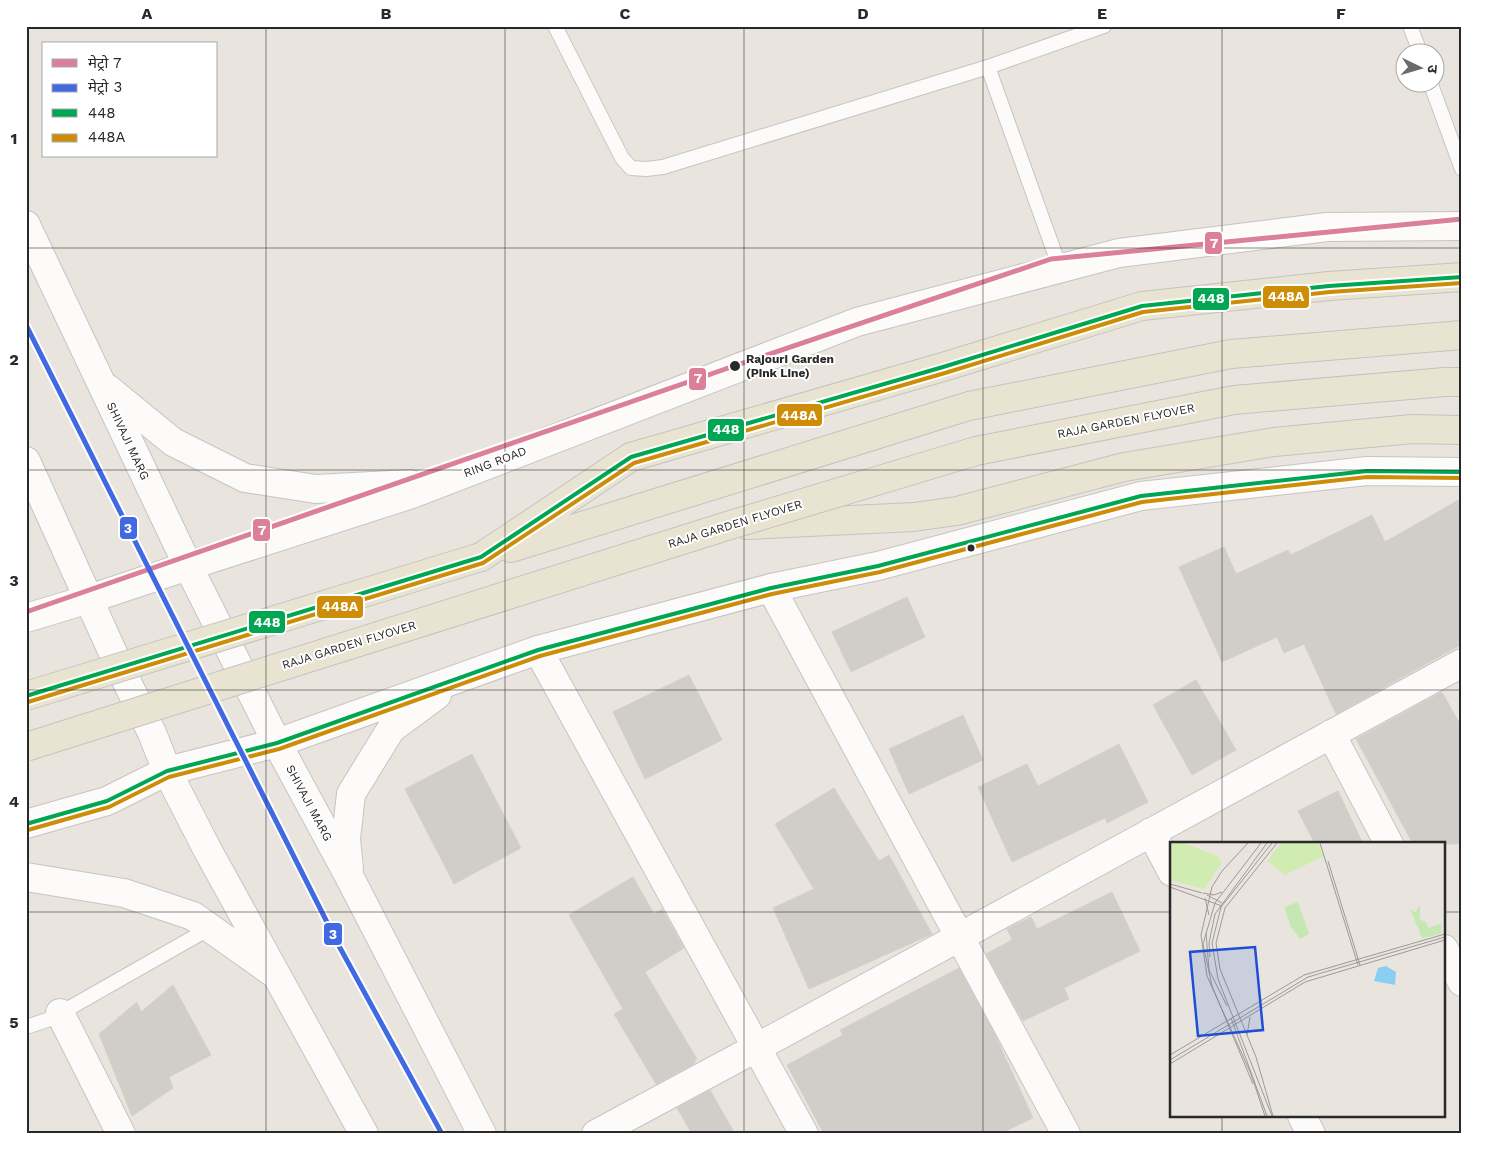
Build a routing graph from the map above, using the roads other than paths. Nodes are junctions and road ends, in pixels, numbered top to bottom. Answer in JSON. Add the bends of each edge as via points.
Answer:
{"nodes":[{"id":1,"x":555,"y":26,"type":"edge"},
{"id":2,"x":1104,"y":26,"type":"edge"},
{"id":3,"x":1410,"y":26,"type":"edge"},
{"id":4,"x":1416,"y":42,"type":"edge"},
{"id":5,"x":988,"y":67,"type":"junction"},
{"id":6,"x":1434,"y":92,"type":"edge"},
{"id":7,"x":1462,"y":169,"type":"edge"},
{"id":8,"x":26,"y":225,"type":"edge"},
{"id":9,"x":1462,"y":226,"type":"edge"},
{"id":10,"x":1060,"y":268,"type":"junction"},
{"id":11,"x":1462,"y":277,"type":"edge"},
{"id":12,"x":1462,"y":335,"type":"edge"},
{"id":13,"x":1462,"y":382,"type":"edge"},
{"id":14,"x":102,"y":384,"type":"junction"},
{"id":15,"x":1462,"y":430,"type":"edge"},
{"id":16,"x":26,"y":461,"type":"edge"},
{"id":17,"x":1462,"y":472,"type":"edge"},
{"id":18,"x":445,"y":481,"type":"junction"},
{"id":19,"x":727,"y":526,"type":"junction"},
{"id":20,"x":481,"y":557,"type":"junction"},
{"id":21,"x":188,"y":566,"type":"junction"},
{"id":22,"x":772,"y":588,"type":"junction"},
{"id":23,"x":90,"y":600,"type":"junction"},
{"id":24,"x":26,"y":618,"type":"edge"},
{"id":25,"x":538,"y":650,"type":"junction"},
{"id":26,"x":1462,"y":663,"type":"edge"},
{"id":27,"x":463,"y":677,"type":"junction"},
{"id":28,"x":26,"y":696,"type":"edge"},
{"id":29,"x":1331,"y":734,"type":"junction"},
{"id":30,"x":277,"y":742,"type":"junction"},
{"id":31,"x":26,"y":747,"type":"edge"},
{"id":32,"x":167,"y":771,"type":"junction"},
{"id":33,"x":26,"y":824,"type":"edge"},
{"id":34,"x":1151,"y":832,"type":"junction"},
{"id":35,"x":1388,"y":842,"type":"edge"},
{"id":36,"x":1170,"y":868,"type":"edge"},
{"id":37,"x":26,"y":877,"type":"edge"},
{"id":38,"x":350,"y":878,"type":"junction"},
{"id":39,"x":210,"y":928,"type":"junction"},
{"id":40,"x":960,"y":937,"type":"junction"},
{"id":41,"x":1446,"y":953,"type":"edge"},
{"id":42,"x":277,"y":976,"type":"junction"},
{"id":43,"x":1462,"y":982,"type":"edge"},
{"id":44,"x":60,"y":1013,"type":"junction"},
{"id":45,"x":26,"y":1027,"type":"edge"},
{"id":46,"x":756,"y":1048,"type":"junction"},
{"id":47,"x":1303,"y":1118,"type":"edge"},
{"id":48,"x":121,"y":1134,"type":"edge"},
{"id":49,"x":364,"y":1134,"type":"edge"},
{"id":50,"x":482,"y":1134,"type":"edge"},
{"id":51,"x":596,"y":1134,"type":"edge"},
{"id":52,"x":804,"y":1134,"type":"edge"},
{"id":53,"x":1066,"y":1134,"type":"edge"},
{"id":54,"x":1311,"y":1134,"type":"edge"}],
"edges":[{"from":1,"to":5,"type":"lane","via":[[622,158],[631,168],[663,166]]},
{"from":2,"to":5,"type":"lane"},
{"from":3,"to":4,"type":"lane"},
{"from":5,"to":10,"type":"lane"},
{"from":6,"to":7,"type":"lane"},
{"from":8,"to":14,"type":"main road","name":"SHIVAJI MARG"},
{"from":9,"to":10,"type":"main road","name":"RING ROAD","via":[[1327,226],[1120,253]]},
{"from":10,"to":18,"type":"main road","name":"RING ROAD","via":[[857,322]]},
{"from":11,"to":20,"type":"main road","via":[[1329,286],[1142,306],[631,457]]},
{"from":12,"to":20,"type":"main road","via":[[1231,354],[969,406]]},
{"from":13,"to":19,"type":"main road","name":"RAJA GARDEN FLYOVER","bridge":true,"via":[[1234,400],[976,451]]},
{"from":14,"to":18,"type":"main road","via":[[173,442],[245,478],[316,489]]},
{"from":14,"to":21,"type":"main road","name":"SHIVAJI MARG"},
{"from":15,"to":19,"type":"main road","bridge":true,"via":[[1412,429],[1274,442],[1124,467],[957,511],[922,516]]},
{"from":16,"to":23,"type":"main road"},
{"from":17,"to":22,"type":"main road","via":[[1367,471],[1141,496],[878,566]]},
{"from":18,"to":21,"type":"main road","name":"RING ROAD"},
{"from":19,"to":31,"type":"main road","name":"RAJA GARDEN FLYOVER","bridge":true},
{"from":20,"to":28,"type":"main road","bridge":true},
{"from":21,"to":23,"type":"main road","name":"RING ROAD"},
{"from":21,"to":30,"type":"main road","name":"SHIVAJI MARG"},
{"from":22,"to":25,"type":"main road"},
{"from":22,"to":40,"type":"main road"},
{"from":23,"to":24,"type":"main road","name":"RING ROAD"},
{"from":23,"to":32,"type":"main road"},
{"from":25,"to":27,"type":"main road"},
{"from":25,"to":46,"type":"main road"},
{"from":26,"to":29,"type":"main road"},
{"from":27,"to":30,"type":"main road"},
{"from":27,"to":38,"type":"main road","via":[[391,729],[351,794],[346,839]]},
{"from":29,"to":34,"type":"main road"},
{"from":29,"to":35,"type":"main road"},
{"from":30,"to":32,"type":"main road"},
{"from":30,"to":38,"type":"main road","name":"SHIVAJI MARG"},
{"from":32,"to":33,"type":"main road","via":[[107,801]]},
{"from":32,"to":42,"type":"main road"},
{"from":34,"to":36,"type":"main road"},
{"from":34,"to":40,"type":"main road"},
{"from":37,"to":39,"type":"main road","via":[[124,893],[193,916]]},
{"from":38,"to":50,"type":"main road","name":"SHIVAJI MARG"},
{"from":39,"to":42,"type":"main road"},
{"from":39,"to":44,"type":"lane"},
{"from":40,"to":46,"type":"main road"},
{"from":40,"to":53,"type":"main road"},
{"from":41,"to":43,"type":"main road"},
{"from":42,"to":49,"type":"main road"},
{"from":44,"to":45,"type":"lane"},
{"from":44,"to":48,"type":"main road"},
{"from":46,"to":51,"type":"main road"},
{"from":46,"to":52,"type":"main road"},
{"from":47,"to":54,"type":"main road"}]}
